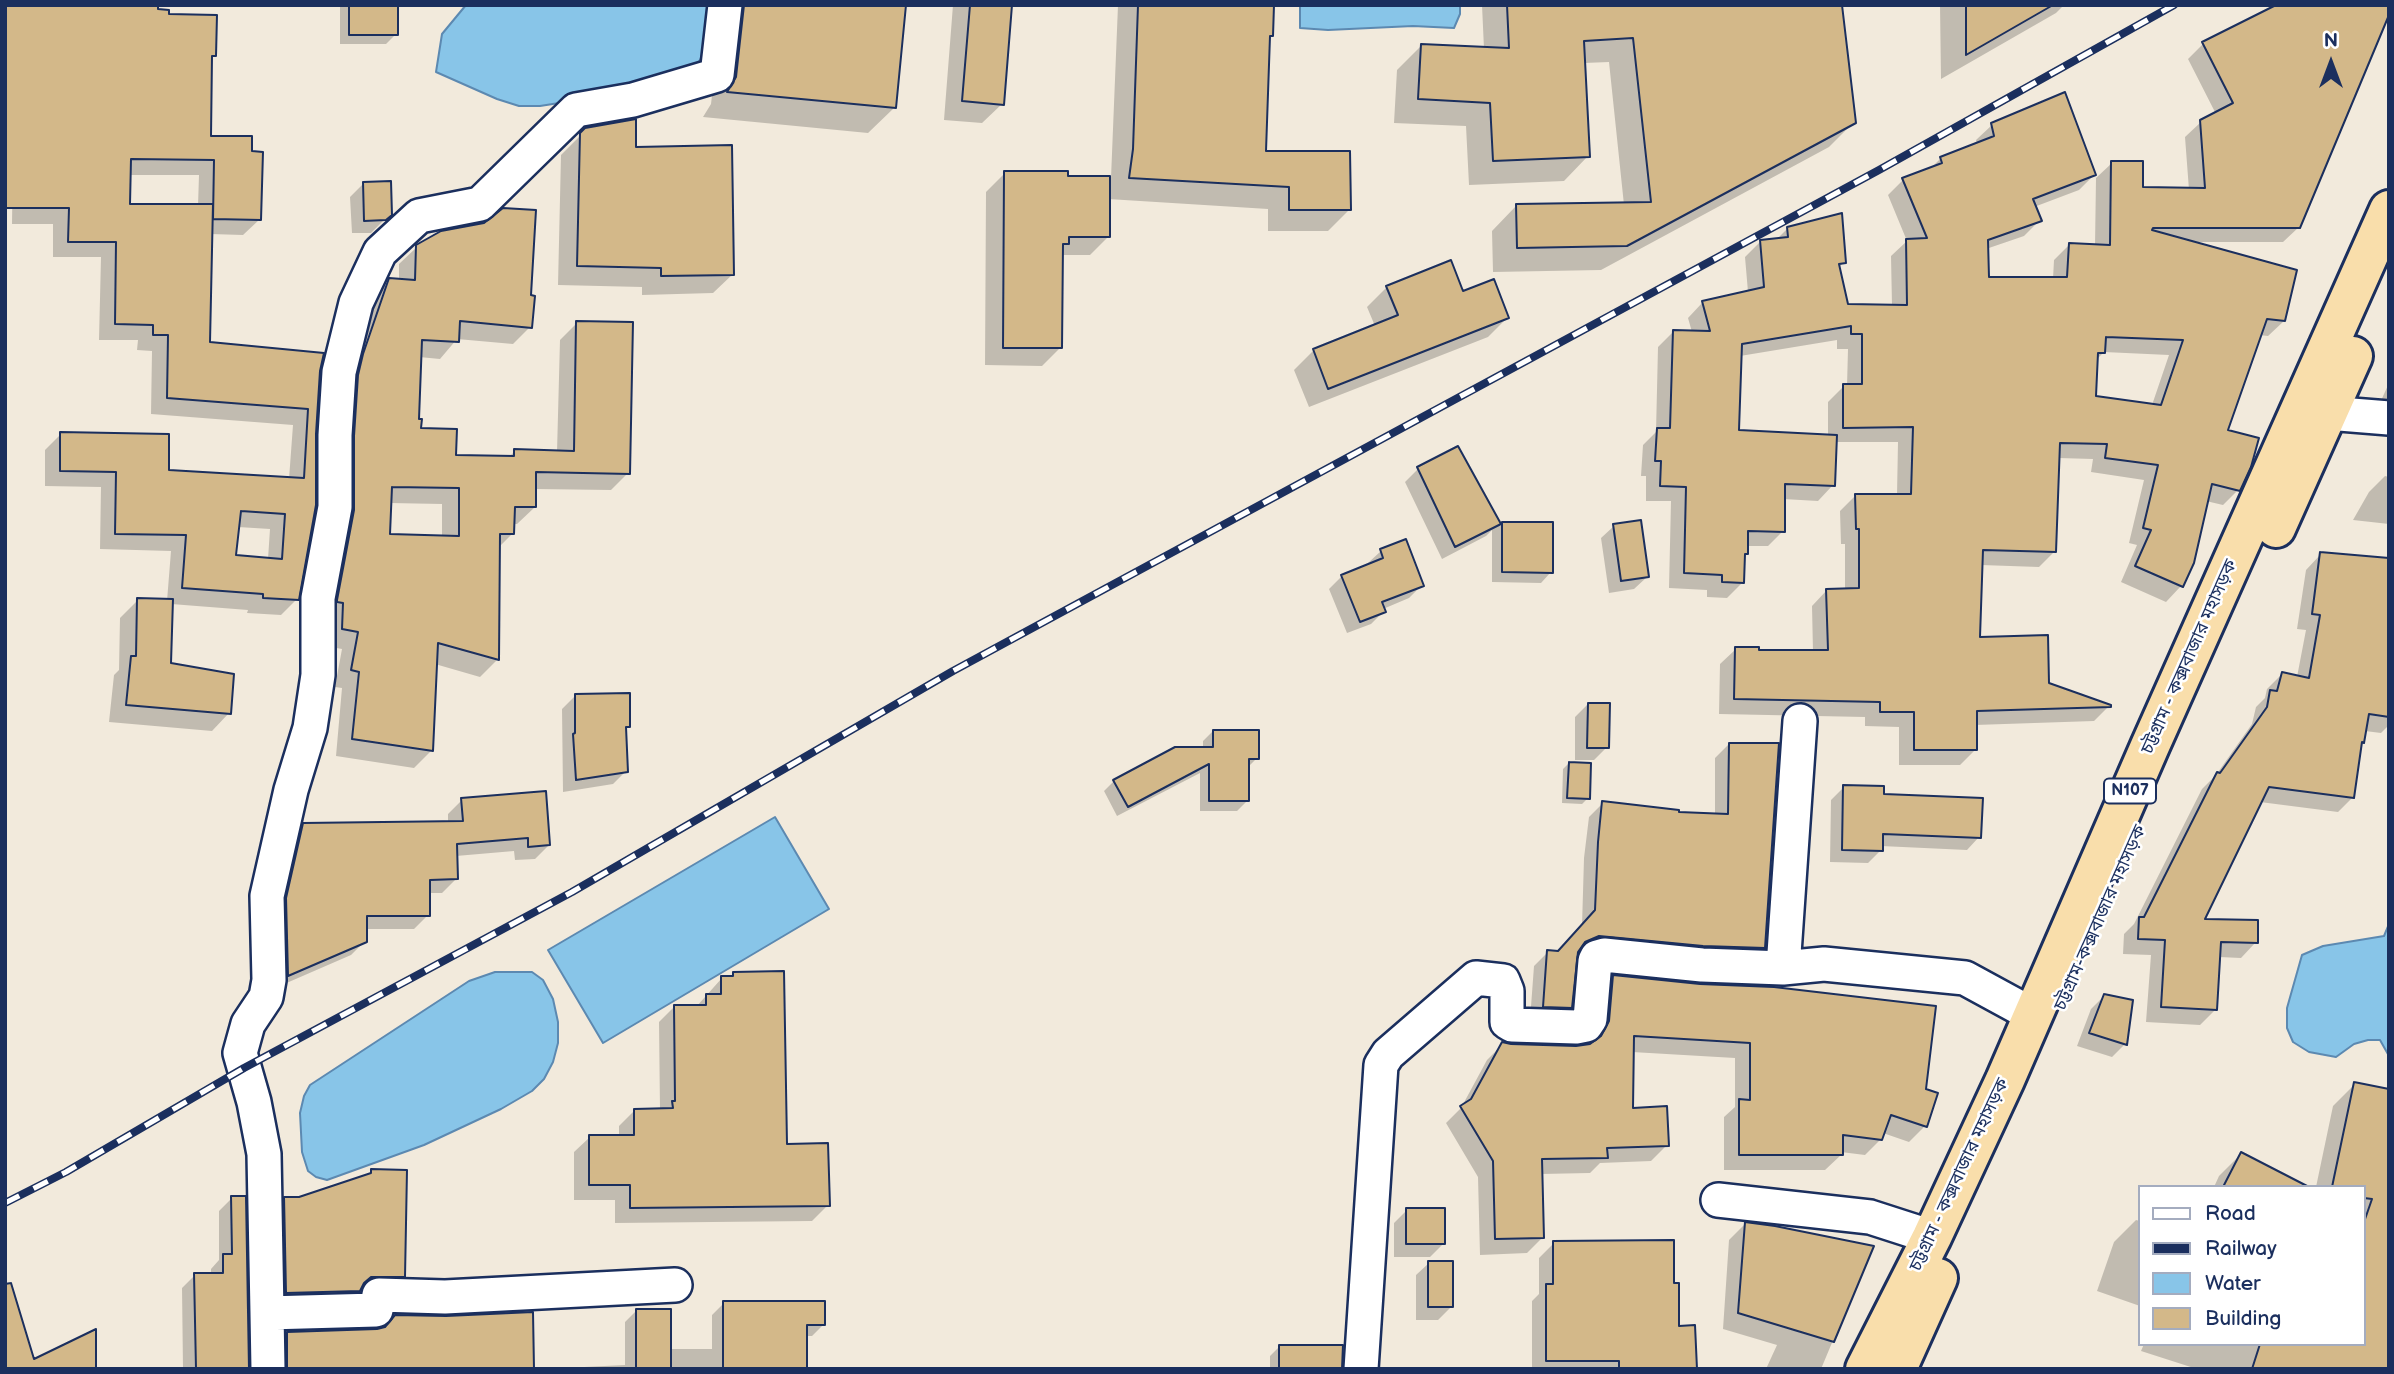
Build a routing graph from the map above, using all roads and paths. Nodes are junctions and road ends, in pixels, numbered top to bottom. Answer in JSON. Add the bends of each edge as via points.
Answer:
{"nodes":[{"id":1,"x":725,"y":5,"type":"edge"},
{"id":2,"x":2389,"y":210,"type":"edge"},
{"id":3,"x":2389,"y":274,"type":"edge"},
{"id":4,"x":2328,"y":413,"type":"junction"},
{"id":5,"x":2389,"y":418,"type":"edge"},
{"id":6,"x":1800,"y":721,"type":"dead end"},
{"id":7,"x":1783,"y":968,"type":"junction"},
{"id":8,"x":2034,"y":1015,"type":"junction"},
{"id":9,"x":1718,"y":1200,"type":"dead end"},
{"id":10,"x":1932,"y":1237,"type":"junction"},
{"id":11,"x":675,"y":1285,"type":"dead end"},
{"id":12,"x":267,"y":1313,"type":"junction"},
{"id":13,"x":268,"y":1369,"type":"edge"},
{"id":14,"x":1360,"y":1369,"type":"edge"},
{"id":15,"x":1865,"y":1369,"type":"edge"},
{"id":16,"x":1897,"y":1369,"type":"edge"}],
"edges":[{"from":1,"to":12,"type":"street","via":[[717,75],[633,100],[576,110],[480,204],[419,216],[380,252],[356,303],[339,372],[335,507],[318,598],[318,675],[310,728],[267,896],[266,997],[248,1024],[240,1053],[264,1154]]},
{"from":2,"to":8,"type":"highway","name":"চট্টগ্রাম - কক্সবাজার মহাসড়ক","number":"N107"},
{"from":3,"to":4,"type":"highway","name":"চট্টগ্রাম-কক্সবাজার মহাসড়ক","number":"N107"},
{"from":4,"to":5,"type":"street"},
{"from":4,"to":16,"type":"highway","name":"চট্টগ্রাম-কক্সবাজার মহাসড়ক","number":"N107"},
{"from":6,"to":7,"type":"street"},
{"from":7,"to":8,"type":"street","via":[[1824,964],[1965,978]]},
{"from":7,"to":14,"type":"street","via":[[1600,956],[1594,964],[1590,1019],[1581,1027],[1512,1025],[1507,1022],[1507,991],[1490,979],[1388,1054],[1381,1065]]},
{"from":8,"to":10,"type":"highway","name":"চট্টগ্রাম - কক্সবাজার মহাসড়ক","number":"N107"},
{"from":9,"to":10,"type":"street","via":[[1870,1217]]},
{"from":10,"to":15,"type":"highway","name":"চট্টগ্রাম - কক্সবাজার মহাসড়ক","number":"N107"},
{"from":11,"to":12,"type":"street","via":[[445,1297],[379,1295],[376,1310]]},
{"from":12,"to":13,"type":"street"}]}
